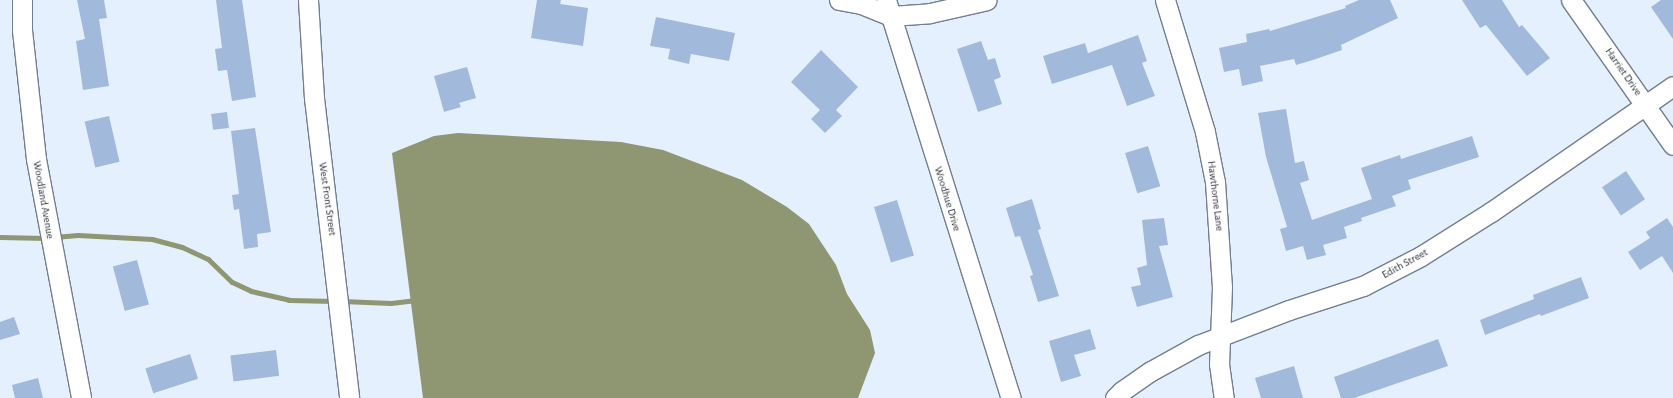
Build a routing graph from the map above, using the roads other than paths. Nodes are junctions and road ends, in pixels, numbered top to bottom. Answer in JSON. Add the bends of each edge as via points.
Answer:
{"nodes":[{"id":1,"x":22,"y":0,"type":"edge"},
{"id":2,"x":308,"y":0,"type":"edge"},
{"id":3,"x":839,"y":0,"type":"edge"},
{"id":4,"x":987,"y":0,"type":"edge"},
{"id":5,"x":1165,"y":0,"type":"edge"},
{"id":6,"x":1571,"y":0,"type":"edge"},
{"id":7,"x":888,"y":8,"type":"edge"},
{"id":8,"x":1673,"y":86,"type":"edge"},
{"id":9,"x":1645,"y":104,"type":"junction"},
{"id":10,"x":1673,"y":145,"type":"edge"},
{"id":11,"x":1222,"y":334,"type":"junction"},
{"id":12,"x":81,"y":398,"type":"edge"},
{"id":13,"x":350,"y":398,"type":"edge"},
{"id":14,"x":1011,"y":398,"type":"edge"},
{"id":15,"x":1116,"y":398,"type":"edge"},
{"id":16,"x":1224,"y":398,"type":"edge"}],
"edges":[{"from":1,"to":12,"type":"street","name":"Woodland Avenue","via":[[22,38],[36,159]]},
{"from":2,"to":13,"type":"street","name":"West Front Street","via":[[314,98]]},
{"from":3,"to":7,"type":"street"},
{"from":4,"to":7,"type":"street","via":[[930,13]]},
{"from":5,"to":11,"type":"street","name":"Hawthorne Lane","via":[[1205,132],[1215,182],[1220,227]]},
{"from":6,"to":9,"type":"street","name":"Harriet Drive"},
{"from":7,"to":14,"type":"street","name":"Woodhue Drive"},
{"from":8,"to":9,"type":"street","name":"Edith Street"},
{"from":9,"to":10,"type":"street","name":"Harriet Drive"},
{"from":9,"to":11,"type":"street","name":"Edith Street","via":[[1491,212],[1383,278]]},
{"from":11,"to":15,"type":"street","name":"Edith Street","via":[[1151,371]]},
{"from":11,"to":16,"type":"street","name":"Hawthorne Lane","via":[[1219,364]]}]}
